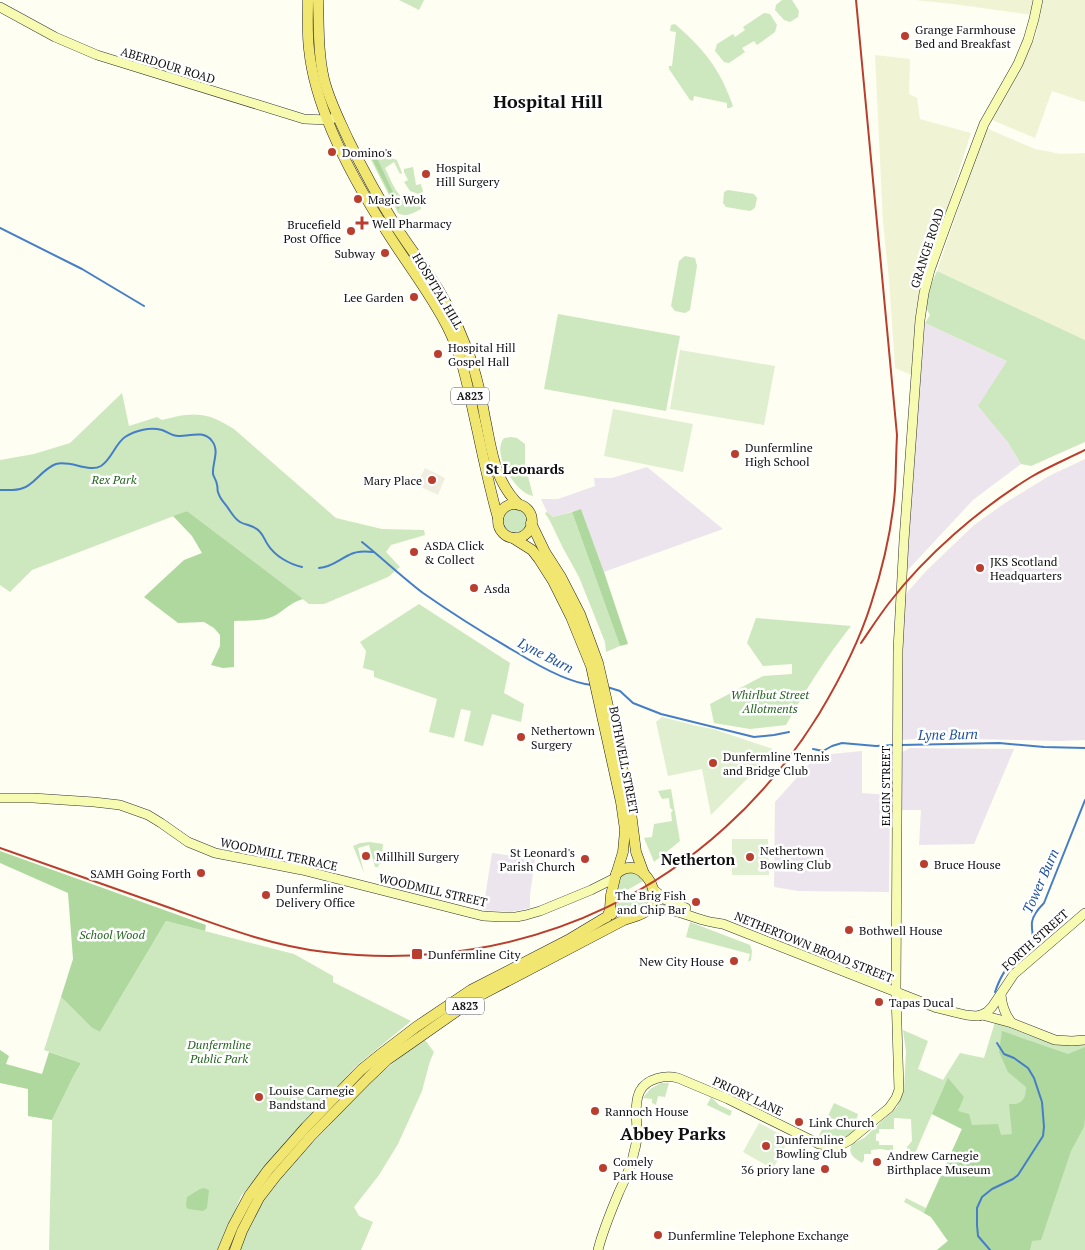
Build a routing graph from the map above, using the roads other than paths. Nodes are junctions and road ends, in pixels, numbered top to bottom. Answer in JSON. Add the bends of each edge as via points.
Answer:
{"nodes":[{"id":1,"x":308,"y":0,"type":"edge"},
{"id":2,"x":318,"y":0,"type":"edge"},
{"id":3,"x":1038,"y":0,"type":"edge"},
{"id":4,"x":0,"y":7,"type":"edge"},
{"id":5,"x":333,"y":119,"type":"junction"},
{"id":6,"x":519,"y":505,"type":"junction"},
{"id":7,"x":498,"y":518,"type":"junction"},
{"id":8,"x":532,"y":523,"type":"junction"},
{"id":9,"x":513,"y":538,"type":"junction"},
{"id":10,"x":902,"y":580,"type":"joint"},
{"id":11,"x":600,"y":686,"type":"junction"},
{"id":12,"x":0,"y":798,"type":"edge"},
{"id":13,"x":644,"y":875,"type":"junction"},
{"id":14,"x":616,"y":876,"type":"junction"},
{"id":15,"x":355,"y":884,"type":"joint"},
{"id":16,"x":653,"y":888,"type":"junction"},
{"id":17,"x":591,"y":890,"type":"junction"},
{"id":18,"x":610,"y":905,"type":"junction"},
{"id":19,"x":647,"y":911,"type":"junction"},
{"id":20,"x":1085,"y":913,"type":"edge"},
{"id":21,"x":624,"y":920,"type":"junction"},
{"id":22,"x":723,"y":924,"type":"junction"},
{"id":23,"x":896,"y":993,"type":"junction"},
{"id":24,"x":1001,"y":995,"type":"junction"},
{"id":25,"x":984,"y":1013,"type":"junction"},
{"id":26,"x":1012,"y":1023,"type":"junction"},
{"id":27,"x":1085,"y":1040,"type":"edge"},
{"id":28,"x":322,"y":1118,"type":"junction"},
{"id":29,"x":309,"y":1131,"type":"junction"},
{"id":30,"x":841,"y":1145,"type":"joint"},
{"id":31,"x":223,"y":1250,"type":"edge"},
{"id":32,"x":235,"y":1250,"type":"edge"},
{"id":33,"x":598,"y":1250,"type":"edge"}],
"edges":[{"from":1,"to":5,"type":"main road","number":"A823","via":[[312,67]]},
{"from":2,"to":5,"type":"main road","number":"A823","via":[[319,51]]},
{"from":3,"to":10,"type":"street","name":"GRANGE ROAD","via":[[1018,64],[984,124],[924,293]]},
{"from":4,"to":5,"type":"street","name":"ABERDOUR ROAD","via":[[55,38],[96,55],[304,119]]},
{"from":5,"to":6,"type":"main road","name":"HOSPITAL HILL","number":"A823","via":[[380,201],[448,305],[473,366],[497,470],[504,487]]},
{"from":5,"to":7,"type":"main road","name":"HOSPITAL HILL","number":"A823","via":[[350,168],[438,309],[458,350]]},
{"from":6,"to":7,"type":"main road","via":[[505,508]]},
{"from":6,"to":8,"type":"main road","number":"A823","via":[[529,512]]},
{"from":7,"to":9,"type":"main road","number":"A823","via":[[502,532]]},
{"from":8,"to":9,"type":"main road","via":[[525,534]]},
{"from":8,"to":11,"type":"main road","number":"A823","via":[[580,614],[598,663]]},
{"from":9,"to":11,"type":"main road","number":"A823","via":[[532,550],[553,581]]},
{"from":10,"to":23,"type":"street","name":"ELGIN STREET","via":[[898,650]]},
{"from":11,"to":13,"type":"main road","name":"BOTHWELL STREET","number":"A823","via":[[629,797],[637,854]]},
{"from":11,"to":14,"type":"main road","name":"BOTHWELL STREET","number":"A823","via":[[625,830]]},
{"from":12,"to":15,"type":"street","name":"WOODMILL TERRACE","via":[[120,805],[148,815],[198,847]]},
{"from":13,"to":14,"type":"main road","via":[[632,867],[623,869]]},
{"from":13,"to":16,"type":"main road","number":"A823"},
{"from":14,"to":17,"type":"street","name":"WOODMILL STREET"},
{"from":14,"to":18,"type":"main road","number":"A823"},
{"from":15,"to":17,"type":"street","name":"WOODMILL STREET","via":[[484,916],[502,917],[540,911]]},
{"from":16,"to":19,"type":"main road","via":[[654,902]]},
{"from":16,"to":22,"type":"street","name":"NETHERTOWN BROAD STREET","via":[[666,900]]},
{"from":17,"to":18,"type":"street","via":[[598,888],[608,892]]},
{"from":18,"to":21,"type":"main road","via":[[616,918]]},
{"from":18,"to":28,"type":"main road","number":"A823","via":[[607,917],[471,990],[416,1027],[361,1070]]},
{"from":19,"to":21,"type":"main road","number":"A823"},
{"from":19,"to":22,"type":"street","name":"NETHERTOWN BROAD STREET","via":[[674,910]]},
{"from":20,"to":24,"type":"street","name":"FORTH STREET","via":[[1014,974]]},
{"from":21,"to":28,"type":"main road","number":"A823","via":[[477,997],[387,1060]]},
{"from":22,"to":23,"type":"street","name":"NETHERTOWN BROAD STREET"},
{"from":23,"to":25,"type":"street","name":"NETHERTOWN BROAD STREET","via":[[954,1018],[970,1020]]},
{"from":23,"to":30,"type":"street","name":"ELGIN STREET","via":[[899,1076],[896,1098],[889,1108]]},
{"from":24,"to":25,"type":"street","name":"FORTH STREET"},
{"from":24,"to":26,"type":"street","via":[[1004,1010]]},
{"from":25,"to":26,"type":"street"},
{"from":26,"to":27,"type":"street","via":[[1055,1040]]},
{"from":28,"to":29,"type":"main road","number":"A823"},
{"from":29,"to":31,"type":"main road","number":"A823","via":[[268,1170],[249,1196]]},
{"from":29,"to":32,"type":"main road","number":"A823","via":[[259,1198]]},
{"from":30,"to":33,"type":"street","name":"PRIORY LANE","via":[[818,1144],[728,1099],[678,1078],[662,1077],[644,1086],[640,1092],[634,1154]]}]}
